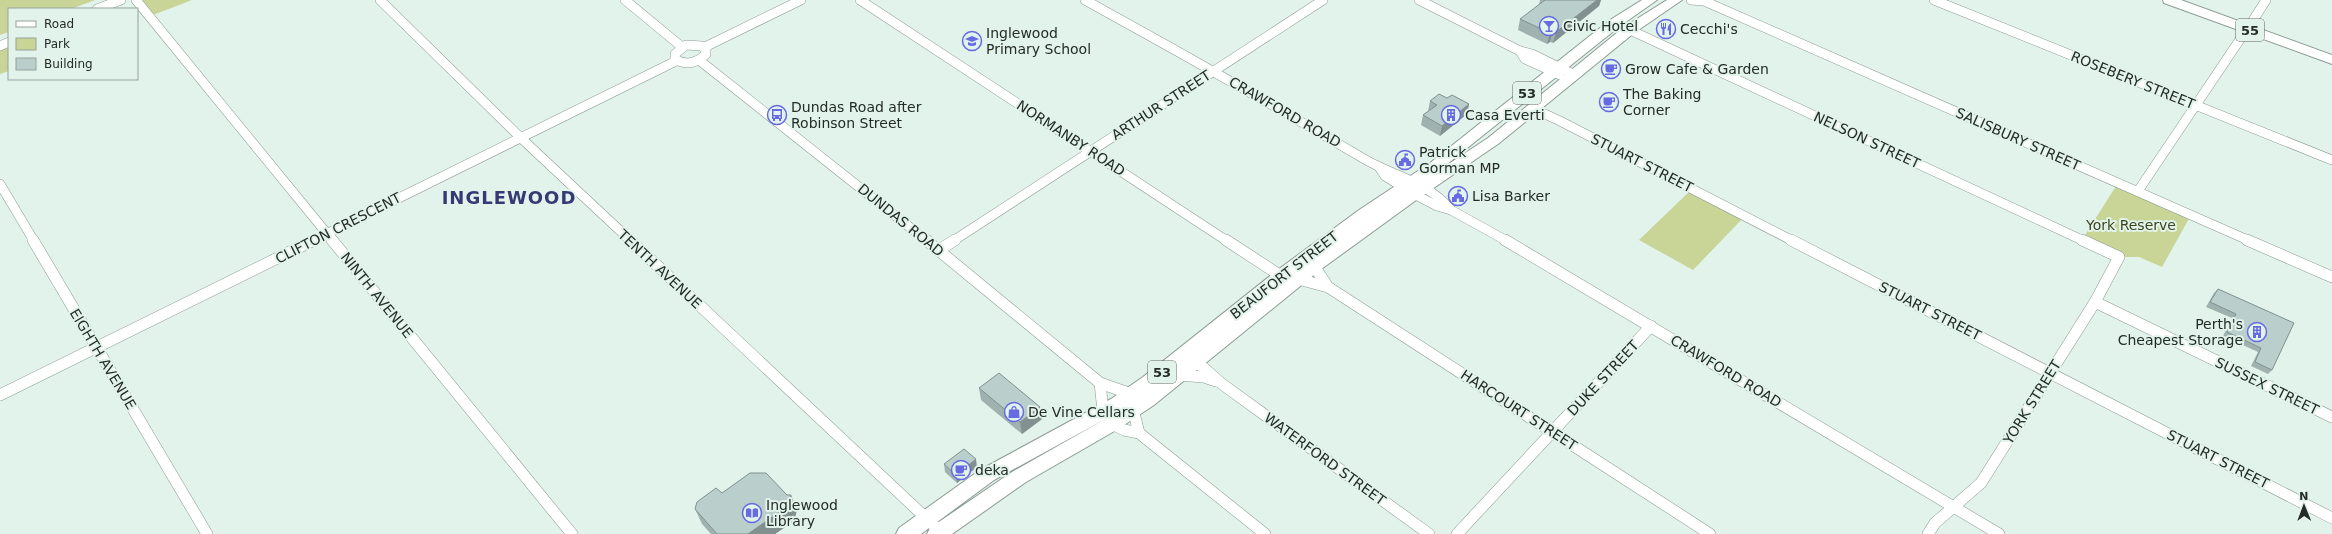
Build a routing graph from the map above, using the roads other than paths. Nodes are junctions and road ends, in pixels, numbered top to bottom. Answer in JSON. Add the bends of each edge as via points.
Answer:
{"nodes":[{"id":1,"x":121,"y":0,"type":"edge"},
{"id":2,"x":136,"y":0,"type":"edge"},
{"id":3,"x":380,"y":0,"type":"edge"},
{"id":4,"x":626,"y":0,"type":"edge"},
{"id":5,"x":801,"y":0,"type":"edge"},
{"id":6,"x":860,"y":0,"type":"edge"},
{"id":7,"x":1085,"y":0,"type":"edge"},
{"id":8,"x":1323,"y":0,"type":"edge"},
{"id":9,"x":1419,"y":0,"type":"edge"},
{"id":10,"x":1651,"y":0,"type":"edge"},
{"id":11,"x":1676,"y":0,"type":"edge"},
{"id":12,"x":1690,"y":0,"type":"edge"},
{"id":13,"x":1934,"y":0,"type":"edge"},
{"id":14,"x":2168,"y":0,"type":"edge"},
{"id":15,"x":2193,"y":0,"type":"edge"},
{"id":16,"x":2266,"y":0,"type":"edge"},
{"id":17,"x":1703,"y":1,"type":"edge"},
{"id":18,"x":101,"y":8,"type":"edge"},
{"id":19,"x":1615,"y":23,"type":"junction"},
{"id":20,"x":2250,"y":25,"type":"junction"},
{"id":21,"x":1629,"y":30,"type":"junction"},
{"id":22,"x":682,"y":47,"type":"junction"},
{"id":23,"x":705,"y":47,"type":"junction"},
{"id":24,"x":2332,"y":51,"type":"edge"},
{"id":25,"x":699,"y":60,"type":"junction"},
{"id":26,"x":2332,"y":60,"type":"edge"},
{"id":27,"x":676,"y":61,"type":"junction"},
{"id":28,"x":1556,"y":69,"type":"junction"},
{"id":29,"x":1214,"y":71,"type":"junction"},
{"id":30,"x":1572,"y":78,"type":"junction"},
{"id":31,"x":2196,"y":105,"type":"junction"},
{"id":32,"x":1525,"y":114,"type":"junction"},
{"id":33,"x":521,"y":138,"type":"junction"},
{"id":34,"x":1091,"y":151,"type":"junction"},
{"id":35,"x":2332,"y":160,"type":"edge"},
{"id":36,"x":0,"y":184,"type":"edge"},
{"id":37,"x":1413,"y":187,"type":"junction"},
{"id":38,"x":2138,"y":191,"type":"junction"},
{"id":39,"x":327,"y":234,"type":"junction"},
{"id":40,"x":938,"y":250,"type":"junction"},
{"id":41,"x":2119,"y":257,"type":"joint"},
{"id":42,"x":1314,"y":266,"type":"junction"},
{"id":43,"x":2332,"y":277,"type":"edge"},
{"id":44,"x":1289,"y":278,"type":"junction"},
{"id":45,"x":1328,"y":287,"type":"junction"},
{"id":46,"x":2095,"y":302,"type":"junction"},
{"id":47,"x":1651,"y":326,"type":"junction"},
{"id":48,"x":97,"y":348,"type":"junction"},
{"id":49,"x":1191,"y":357,"type":"junction"},
{"id":50,"x":2051,"y":373,"type":"junction"},
{"id":51,"x":1178,"y":375,"type":"junction"},
{"id":52,"x":1100,"y":383,"type":"junction"},
{"id":53,"x":1222,"y":384,"type":"junction"},
{"id":54,"x":0,"y":395,"type":"edge"},
{"id":55,"x":1132,"y":402,"type":"junction"},
{"id":56,"x":1108,"y":417,"type":"junction"},
{"id":57,"x":2332,"y":417,"type":"edge"},
{"id":58,"x":1553,"y":432,"type":"junction"},
{"id":59,"x":1139,"y":433,"type":"junction"},
{"id":60,"x":1953,"y":506,"type":"junction"},
{"id":61,"x":2332,"y":518,"type":"edge"},
{"id":62,"x":926,"y":519,"type":"junction"},
{"id":63,"x":1995,"y":532,"type":"edge"},
{"id":64,"x":940,"y":533,"type":"edge"},
{"id":65,"x":207,"y":534,"type":"edge"},
{"id":66,"x":572,"y":534,"type":"edge"},
{"id":67,"x":906,"y":534,"type":"edge"},
{"id":68,"x":1265,"y":534,"type":"edge"},
{"id":69,"x":1429,"y":534,"type":"edge"},
{"id":70,"x":1457,"y":534,"type":"edge"},
{"id":71,"x":1710,"y":534,"type":"edge"},
{"id":72,"x":1928,"y":534,"type":"edge"}],
"edges":[{"from":1,"to":18,"type":"street"},
{"from":2,"to":39,"type":"street","name":"NINTH AVENUE"},
{"from":3,"to":33,"type":"street","name":"TENTH AVENUE"},
{"from":4,"to":22,"type":"street"},
{"from":5,"to":23,"type":"street"},
{"from":6,"to":34,"type":"street","name":"NORMANBY ROAD"},
{"from":7,"to":29,"type":"street","name":"CRAWFORD ROAD"},
{"from":8,"to":29,"type":"street","name":"ARTHUR STREET"},
{"from":9,"to":28,"type":"street","via":[[1520,51],[1525,58]]},
{"from":10,"to":19,"type":"main road","name":"BEAUFORT STREET","number":"53"},
{"from":11,"to":21,"type":"main road","name":"BEAUFORT STREET","number":"53"},
{"from":12,"to":17,"type":"street","name":"SALISBURY STREET"},
{"from":13,"to":31,"type":"street","name":"ROSEBERY STREET"},
{"from":14,"to":20,"type":"main road","number":"55"},
{"from":15,"to":20,"type":"main road","number":"55"},
{"from":16,"to":20,"type":"street"},
{"from":17,"to":38,"type":"street","name":"SALISBURY STREET"},
{"from":19,"to":21,"type":"street","name":"NELSON STREET"},
{"from":19,"to":28,"type":"main road","name":"BEAUFORT STREET","number":"53"},
{"from":20,"to":24,"type":"main road","number":"55"},
{"from":20,"to":26,"type":"main road","number":"55"},
{"from":20,"to":31,"type":"street"},
{"from":21,"to":30,"type":"main road","name":"BEAUFORT STREET","number":"53"},
{"from":21,"to":41,"type":"street","name":"NELSON STREET"},
{"from":22,"to":23,"type":"street","via":[[695,44]]},
{"from":22,"to":27,"type":"street","via":[[675,54]]},
{"from":23,"to":25,"type":"street","via":[[706,54]]},
{"from":25,"to":27,"type":"street","via":[[689,63]]},
{"from":25,"to":40,"type":"street","name":"DUNDAS ROAD"},
{"from":27,"to":33,"type":"street","name":"CLIFTON CRESCENT"},
{"from":28,"to":30,"type":"street"},
{"from":28,"to":37,"type":"main road","name":"BEAUFORT STREET","number":"53"},
{"from":29,"to":34,"type":"street","name":"ARTHUR STREET"},
{"from":29,"to":37,"type":"street","name":"CRAWFORD ROAD","via":[[1379,167],[1393,171]]},
{"from":30,"to":32,"type":"main road","name":"BEAUFORT STREET","number":"53"},
{"from":31,"to":35,"type":"street","name":"ROSEBERY STREET"},
{"from":31,"to":38,"type":"street"},
{"from":32,"to":37,"type":"main road","name":"BEAUFORT STREET","number":"53","via":[[1493,141]]},
{"from":32,"to":50,"type":"street","name":"STUART STREET","via":[[1545,114]]},
{"from":33,"to":39,"type":"street","name":"CLIFTON CRESCENT"},
{"from":33,"to":62,"type":"street","name":"TENTH AVENUE"},
{"from":34,"to":40,"type":"street","name":"ARTHUR STREET"},
{"from":34,"to":44,"type":"street","name":"NORMANBY ROAD"},
{"from":36,"to":48,"type":"street","name":"EIGHTH AVENUE"},
{"from":37,"to":42,"type":"main road","name":"BEAUFORT STREET","number":"53"},
{"from":37,"to":44,"type":"main road","name":"BEAUFORT STREET","number":"53"},
{"from":37,"to":47,"type":"street","name":"CRAWFORD ROAD","via":[[1437,206],[1451,210]]},
{"from":38,"to":43,"type":"street","name":"SALISBURY STREET"},
{"from":39,"to":48,"type":"street","name":"CLIFTON CRESCENT"},
{"from":39,"to":66,"type":"street","name":"NINTH AVENUE"},
{"from":40,"to":52,"type":"street","name":"DUNDAS ROAD"},
{"from":41,"to":46,"type":"street","name":"YORK STREET"},
{"from":42,"to":44,"type":"main road","name":"BEAUFORT STREET","number":"53"},
{"from":42,"to":45,"type":"street","name":"HARCOURT STREET"},
{"from":44,"to":45,"type":"street","name":"HARCOURT STREET"},
{"from":44,"to":49,"type":"main road","name":"BEAUFORT STREET","number":"53"},
{"from":45,"to":58,"type":"street","name":"HARCOURT STREET"},
{"from":46,"to":50,"type":"street","name":"YORK STREET"},
{"from":46,"to":57,"type":"street","name":"SUSSEX STREET"},
{"from":47,"to":58,"type":"street","name":"DUKE STREET"},
{"from":47,"to":60,"type":"street","name":"CRAWFORD ROAD"},
{"from":48,"to":54,"type":"street","name":"CLIFTON CRESCENT"},
{"from":48,"to":65,"type":"street","name":"EIGHTH AVENUE"},
{"from":49,"to":51,"type":"main road","name":"BEAUFORT STREET","number":"53"},
{"from":49,"to":53,"type":"street","name":"WATERFORD STREET"},
{"from":49,"to":55,"type":"main road","name":"BEAUFORT STREET","number":"53"},
{"from":50,"to":60,"type":"street","name":"YORK STREET","via":[[1981,483]]},
{"from":50,"to":61,"type":"street","name":"STUART STREET"},
{"from":51,"to":53,"type":"street","name":"WATERFORD STREET","via":[[1204,376]]},
{"from":51,"to":55,"type":"main road","name":"BEAUFORT STREET","number":"53"},
{"from":52,"to":55,"type":"street","name":"DUNDAS ROAD"},
{"from":52,"to":56,"type":"street"},
{"from":53,"to":69,"type":"street","name":"WATERFORD STREET"},
{"from":55,"to":56,"type":"main road","name":"BEAUFORT STREET","number":"53"},
{"from":55,"to":59,"type":"street"},
{"from":56,"to":59,"type":"street","via":[[1124,430]]},
{"from":56,"to":62,"type":"main road","name":"BEAUFORT STREET","number":"53","via":[[987,475]]},
{"from":56,"to":64,"type":"main road","name":"BEAUFORT STREET","number":"53"},
{"from":58,"to":70,"type":"street","name":"DUKE STREET"},
{"from":58,"to":71,"type":"street","name":"HARCOURT STREET"},
{"from":59,"to":68,"type":"street"},
{"from":60,"to":63,"type":"street","name":"CRAWFORD ROAD"},
{"from":60,"to":72,"type":"street","name":"YORK STREET","via":[[1935,523]]},
{"from":62,"to":64,"type":"street","name":"TENTH AVENUE"},
{"from":62,"to":67,"type":"main road","name":"BEAUFORT STREET","number":"53"}]}
